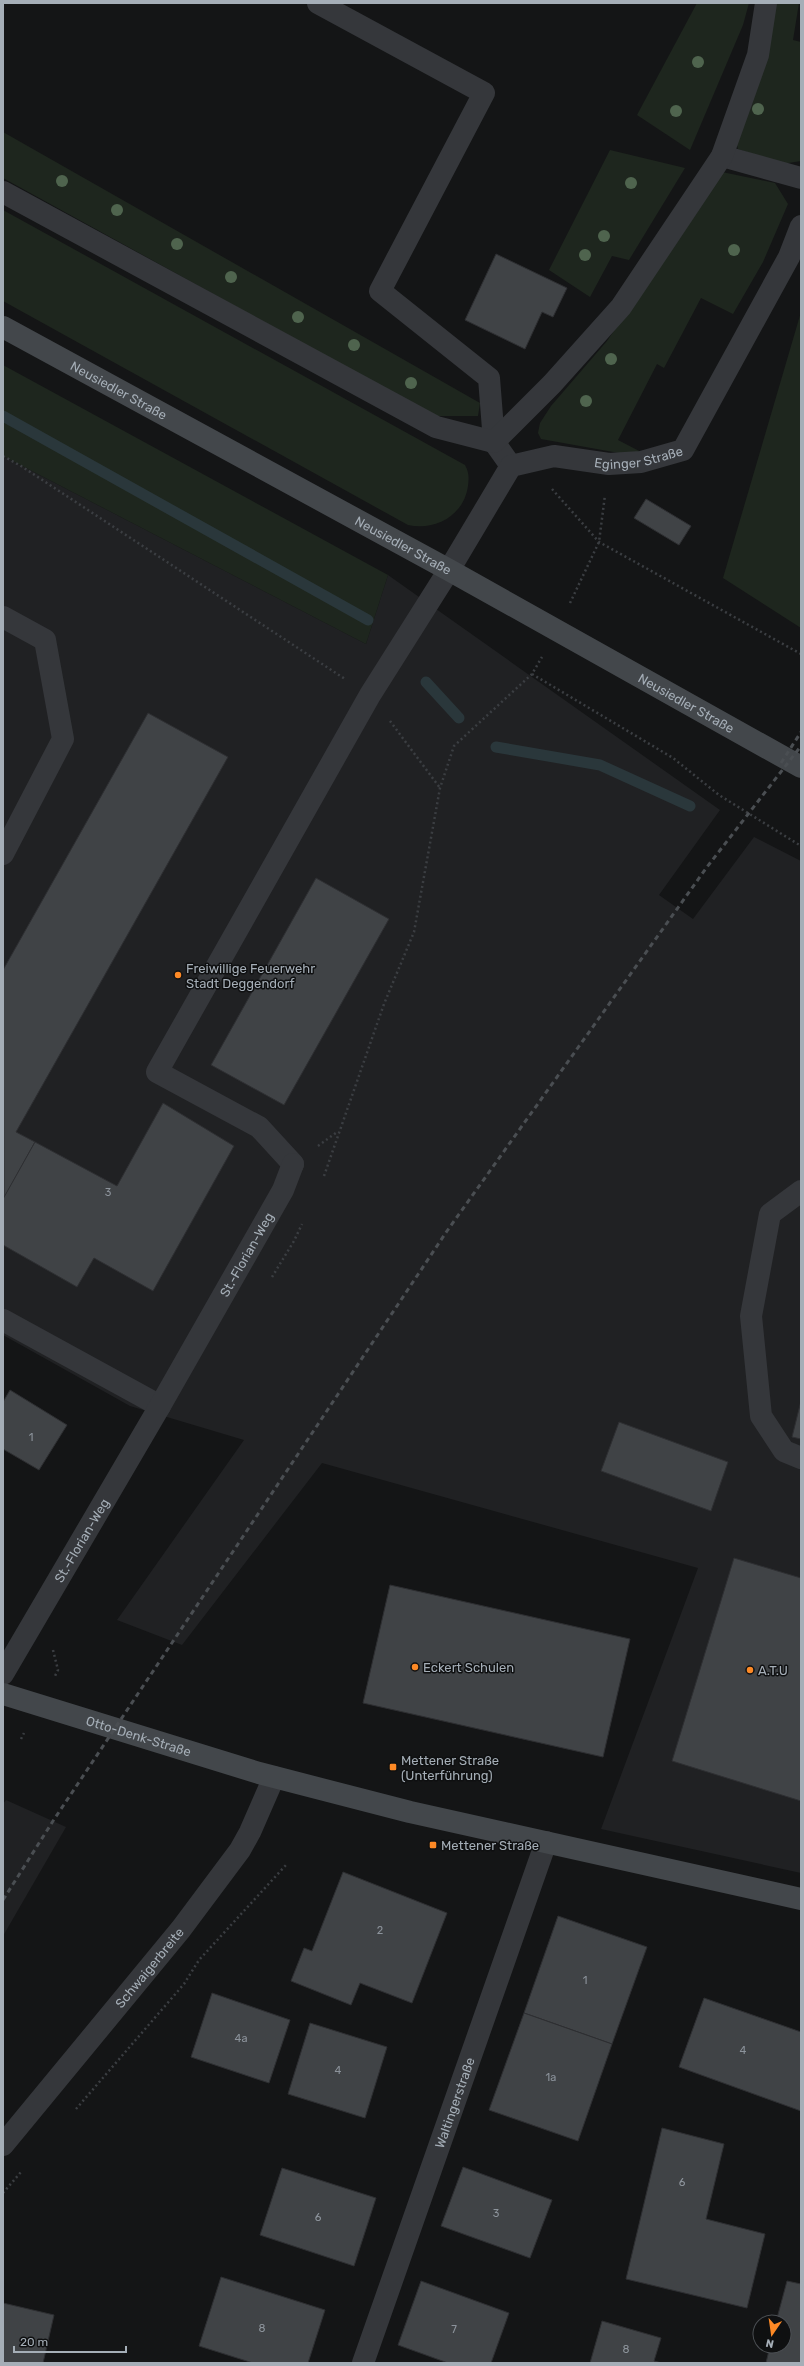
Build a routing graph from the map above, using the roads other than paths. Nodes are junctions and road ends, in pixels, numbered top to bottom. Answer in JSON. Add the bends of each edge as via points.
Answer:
{"nodes":[{"id":1,"x":318,"y":3,"type":"edge"},
{"id":2,"x":766,"y":3,"type":"edge"},
{"id":3,"x":722,"y":156,"type":"junction"},
{"id":4,"x":801,"y":178,"type":"edge"},
{"id":5,"x":3,"y":192,"type":"edge"},
{"id":6,"x":801,"y":226,"type":"edge"},
{"id":7,"x":3,"y":327,"type":"edge"},
{"id":8,"x":494,"y":442,"type":"junction"},
{"id":9,"x":520,"y":464,"type":"junction"},
{"id":10,"x":449,"y":570,"type":"junction"},
{"id":11,"x":3,"y":617,"type":"edge"},
{"id":12,"x":801,"y":767,"type":"edge"},
{"id":13,"x":3,"y":854,"type":"edge"},
{"id":14,"x":801,"y":1191,"type":"edge"},
{"id":15,"x":3,"y":1320,"type":"edge"},
{"id":16,"x":160,"y":1406,"type":"junction"},
{"id":17,"x":801,"y":1458,"type":"edge"},
{"id":18,"x":3,"y":1674,"type":"edge"},
{"id":19,"x":3,"y":1694,"type":"edge"},
{"id":20,"x":274,"y":1777,"type":"junction"},
{"id":21,"x":546,"y":1842,"type":"junction"},
{"id":22,"x":801,"y":1899,"type":"edge"},
{"id":23,"x":3,"y":2146,"type":"edge"},
{"id":24,"x":364,"y":2363,"type":"edge"}],
"edges":[{"from":1,"to":8,"type":"street","via":[[484,93],[380,291],[489,378]]},
{"from":2,"to":3,"type":"street","via":[[758,55]]},
{"from":3,"to":4,"type":"street"},
{"from":3,"to":8,"type":"street","via":[[621,307],[552,384]]},
{"from":5,"to":8,"type":"street","via":[[436,427]]},
{"from":6,"to":9,"type":"street","name":"Eginger Straße","via":[[789,256],[683,450],[641,462],[609,464],[554,456]]},
{"from":7,"to":10,"type":"main road","name":"Neusiedler Straße"},
{"from":8,"to":9,"type":"street"},
{"from":9,"to":10,"type":"street"},
{"from":10,"to":12,"type":"main road","name":"Neusiedler Straße"},
{"from":10,"to":16,"type":"street","name":"St.-Florian-Weg","via":[[370,695],[157,1072],[259,1128],[292,1164],[283,1190]]},
{"from":11,"to":13,"type":"street","via":[[45,640],[63,739]]},
{"from":14,"to":17,"type":"street","via":[[770,1214],[750,1316],[761,1416],[784,1452]]},
{"from":15,"to":16,"type":"street"},
{"from":16,"to":18,"type":"street","name":"St.-Florian-Weg"},
{"from":19,"to":20,"type":"main road","name":"Otto-Denk-Straße"},
{"from":20,"to":21,"type":"main road","via":[[410,1812]]},
{"from":20,"to":23,"type":"street","name":"Schwaigerbreite","via":[[240,1850],[181,1929]]},
{"from":21,"to":22,"type":"main road"},
{"from":21,"to":24,"type":"street","name":"Waltingerstraße"}]}
